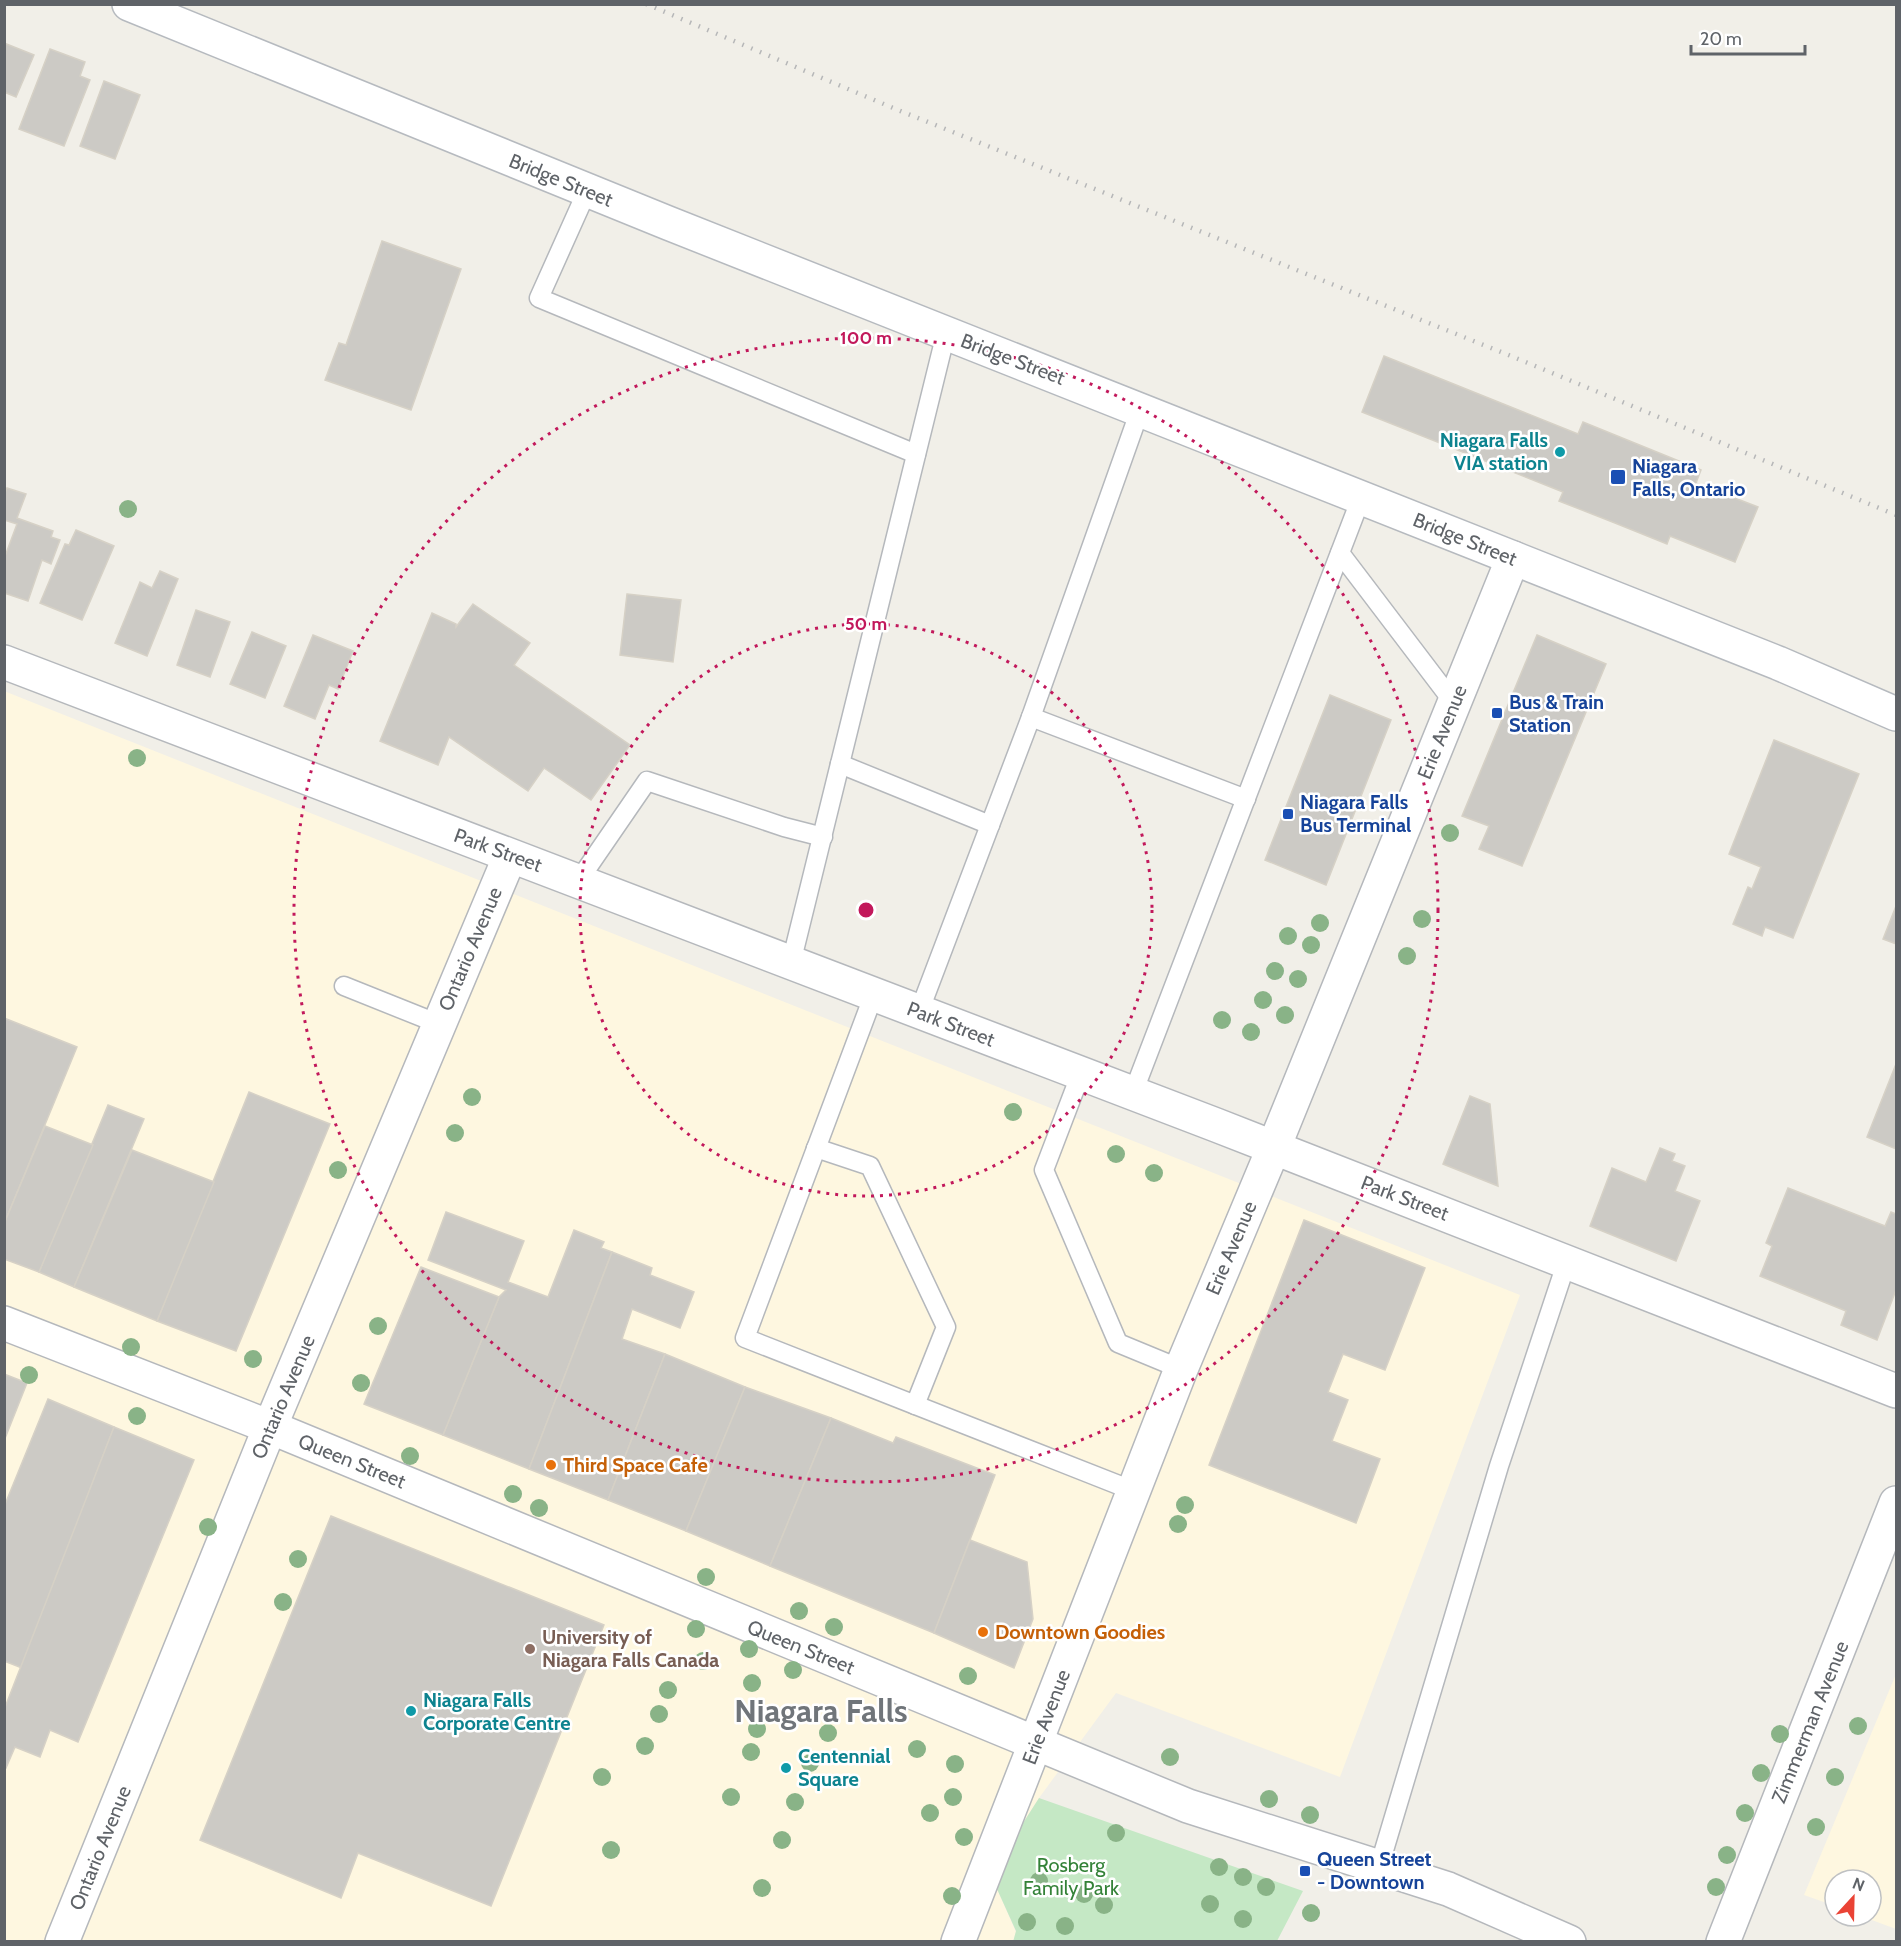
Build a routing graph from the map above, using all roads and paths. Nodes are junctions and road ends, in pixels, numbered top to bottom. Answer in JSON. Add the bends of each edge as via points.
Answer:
{"nodes":[{"id":1,"x":129,"y":4,"type":"edge"},
{"id":2,"x":587,"y":191,"type":"junction"},
{"id":3,"x":946,"y":333,"type":"junction"},
{"id":4,"x":1140,"y":410,"type":"junction"},
{"id":5,"x":916,"y":454,"type":"junction"},
{"id":6,"x":1361,"y":498,"type":"junction"},
{"id":7,"x":1340,"y":553,"type":"junction"},
{"id":8,"x":1513,"y":558,"type":"junction"},
{"id":9,"x":4,"y":662,"type":"edge"},
{"id":10,"x":1454,"y":703,"type":"junction"},
{"id":11,"x":1896,"y":714,"type":"edge"},
{"id":12,"x":1031,"y":717,"type":"junction"},
{"id":13,"x":840,"y":764,"type":"junction"},
{"id":14,"x":1246,"y":799,"type":"junction"},
{"id":15,"x":990,"y":825,"type":"junction"},
{"id":16,"x":823,"y":837,"type":"junction"},
{"id":17,"x":510,"y":856,"type":"junction"},
{"id":18,"x":579,"y":880,"type":"junction"},
{"id":19,"x":791,"y":963,"type":"junction"},
{"id":20,"x":344,"y":986,"type":"dead end"},
{"id":21,"x":874,"y":994,"type":"junction"},
{"id":22,"x":919,"y":1011,"type":"junction"},
{"id":23,"x":439,"y":1024,"type":"junction"},
{"id":24,"x":1081,"y":1073,"type":"junction"},
{"id":25,"x":1133,"y":1093,"type":"junction"},
{"id":26,"x":1274,"y":1147,"type":"junction"},
{"id":27,"x":816,"y":1149,"type":"junction"},
{"id":28,"x":1567,"y":1261,"type":"junction"},
{"id":29,"x":4,"y":1323,"type":"edge"},
{"id":30,"x":1181,"y":1369,"type":"junction"},
{"id":31,"x":1896,"y":1391,"type":"edge"},
{"id":32,"x":915,"y":1405,"type":"junction"},
{"id":33,"x":270,"y":1427,"type":"junction"},
{"id":34,"x":1134,"y":1491,"type":"junction"},
{"id":35,"x":1896,"y":1503,"type":"edge"},
{"id":36,"x":1036,"y":1743,"type":"junction"},
{"id":37,"x":1379,"y":1867,"type":"junction"},
{"id":38,"x":62,"y":1941,"type":"edge"},
{"id":39,"x":958,"y":1941,"type":"edge"},
{"id":40,"x":1569,"y":1941,"type":"edge"},
{"id":41,"x":1723,"y":1941,"type":"edge"}],
"edges":[{"from":1,"to":2,"type":"street","name":"Bridge Street"},
{"from":2,"to":3,"type":"street","name":"Bridge Street"},
{"from":2,"to":5,"type":"lane","via":[[539,298]]},
{"from":3,"to":4,"type":"street","name":"Bridge Street"},
{"from":3,"to":5,"type":"lane"},
{"from":4,"to":6,"type":"street","name":"Bridge Street"},
{"from":4,"to":12,"type":"lane"},
{"from":5,"to":13,"type":"lane"},
{"from":6,"to":7,"type":"lane"},
{"from":6,"to":8,"type":"street","name":"Bridge Street"},
{"from":7,"to":10,"type":"lane"},
{"from":7,"to":14,"type":"lane"},
{"from":8,"to":10,"type":"street","name":"Erie Avenue"},
{"from":8,"to":11,"type":"street","name":"Bridge Street"},
{"from":9,"to":17,"type":"street","name":"Park Street"},
{"from":10,"to":26,"type":"street","name":"Erie Avenue"},
{"from":12,"to":14,"type":"lane"},
{"from":12,"to":15,"type":"lane"},
{"from":13,"to":15,"type":"lane"},
{"from":13,"to":16,"type":"lane"},
{"from":14,"to":25,"type":"lane"},
{"from":15,"to":22,"type":"lane"},
{"from":16,"to":18,"type":"lane","via":[[647,781]]},
{"from":16,"to":19,"type":"lane"},
{"from":17,"to":18,"type":"street","name":"Park Street"},
{"from":17,"to":23,"type":"street","name":"Ontario Avenue"},
{"from":18,"to":19,"type":"street","name":"Park Street"},
{"from":19,"to":21,"type":"street","name":"Park Street"},
{"from":20,"to":23,"type":"lane"},
{"from":21,"to":22,"type":"street","name":"Park Street"},
{"from":21,"to":27,"type":"lane"},
{"from":22,"to":24,"type":"street","name":"Park Street"},
{"from":23,"to":33,"type":"street","name":"Ontario Avenue"},
{"from":24,"to":25,"type":"street","name":"Park Street"},
{"from":24,"to":30,"type":"lane","via":[[1044,1170],[1118,1343]]},
{"from":25,"to":26,"type":"street","name":"Park Street"},
{"from":26,"to":28,"type":"street","name":"Park Street"},
{"from":26,"to":30,"type":"street","name":"Erie Avenue"},
{"from":27,"to":32,"type":"lane","via":[[870,1166],[946,1327]]},
{"from":27,"to":32,"type":"lane","via":[[745,1338]]},
{"from":28,"to":31,"type":"street","name":"Park Street"},
{"from":28,"to":37,"type":"lane","via":[[1499,1466]]},
{"from":29,"to":33,"type":"street","name":"Queen Street"},
{"from":30,"to":34,"type":"street","name":"Erie Avenue"},
{"from":32,"to":34,"type":"lane"},
{"from":33,"to":36,"type":"street","name":"Queen Street"},
{"from":33,"to":38,"type":"street","name":"Ontario Avenue"},
{"from":34,"to":36,"type":"street","name":"Erie Avenue"},
{"from":35,"to":41,"type":"street","name":"Zimmerman Avenue"},
{"from":36,"to":37,"type":"street","name":"Queen Street","via":[[1188,1806]]},
{"from":36,"to":39,"type":"street","name":"Erie Avenue"},
{"from":37,"to":40,"type":"street","name":"Queen Street","via":[[1448,1889]]}]}
